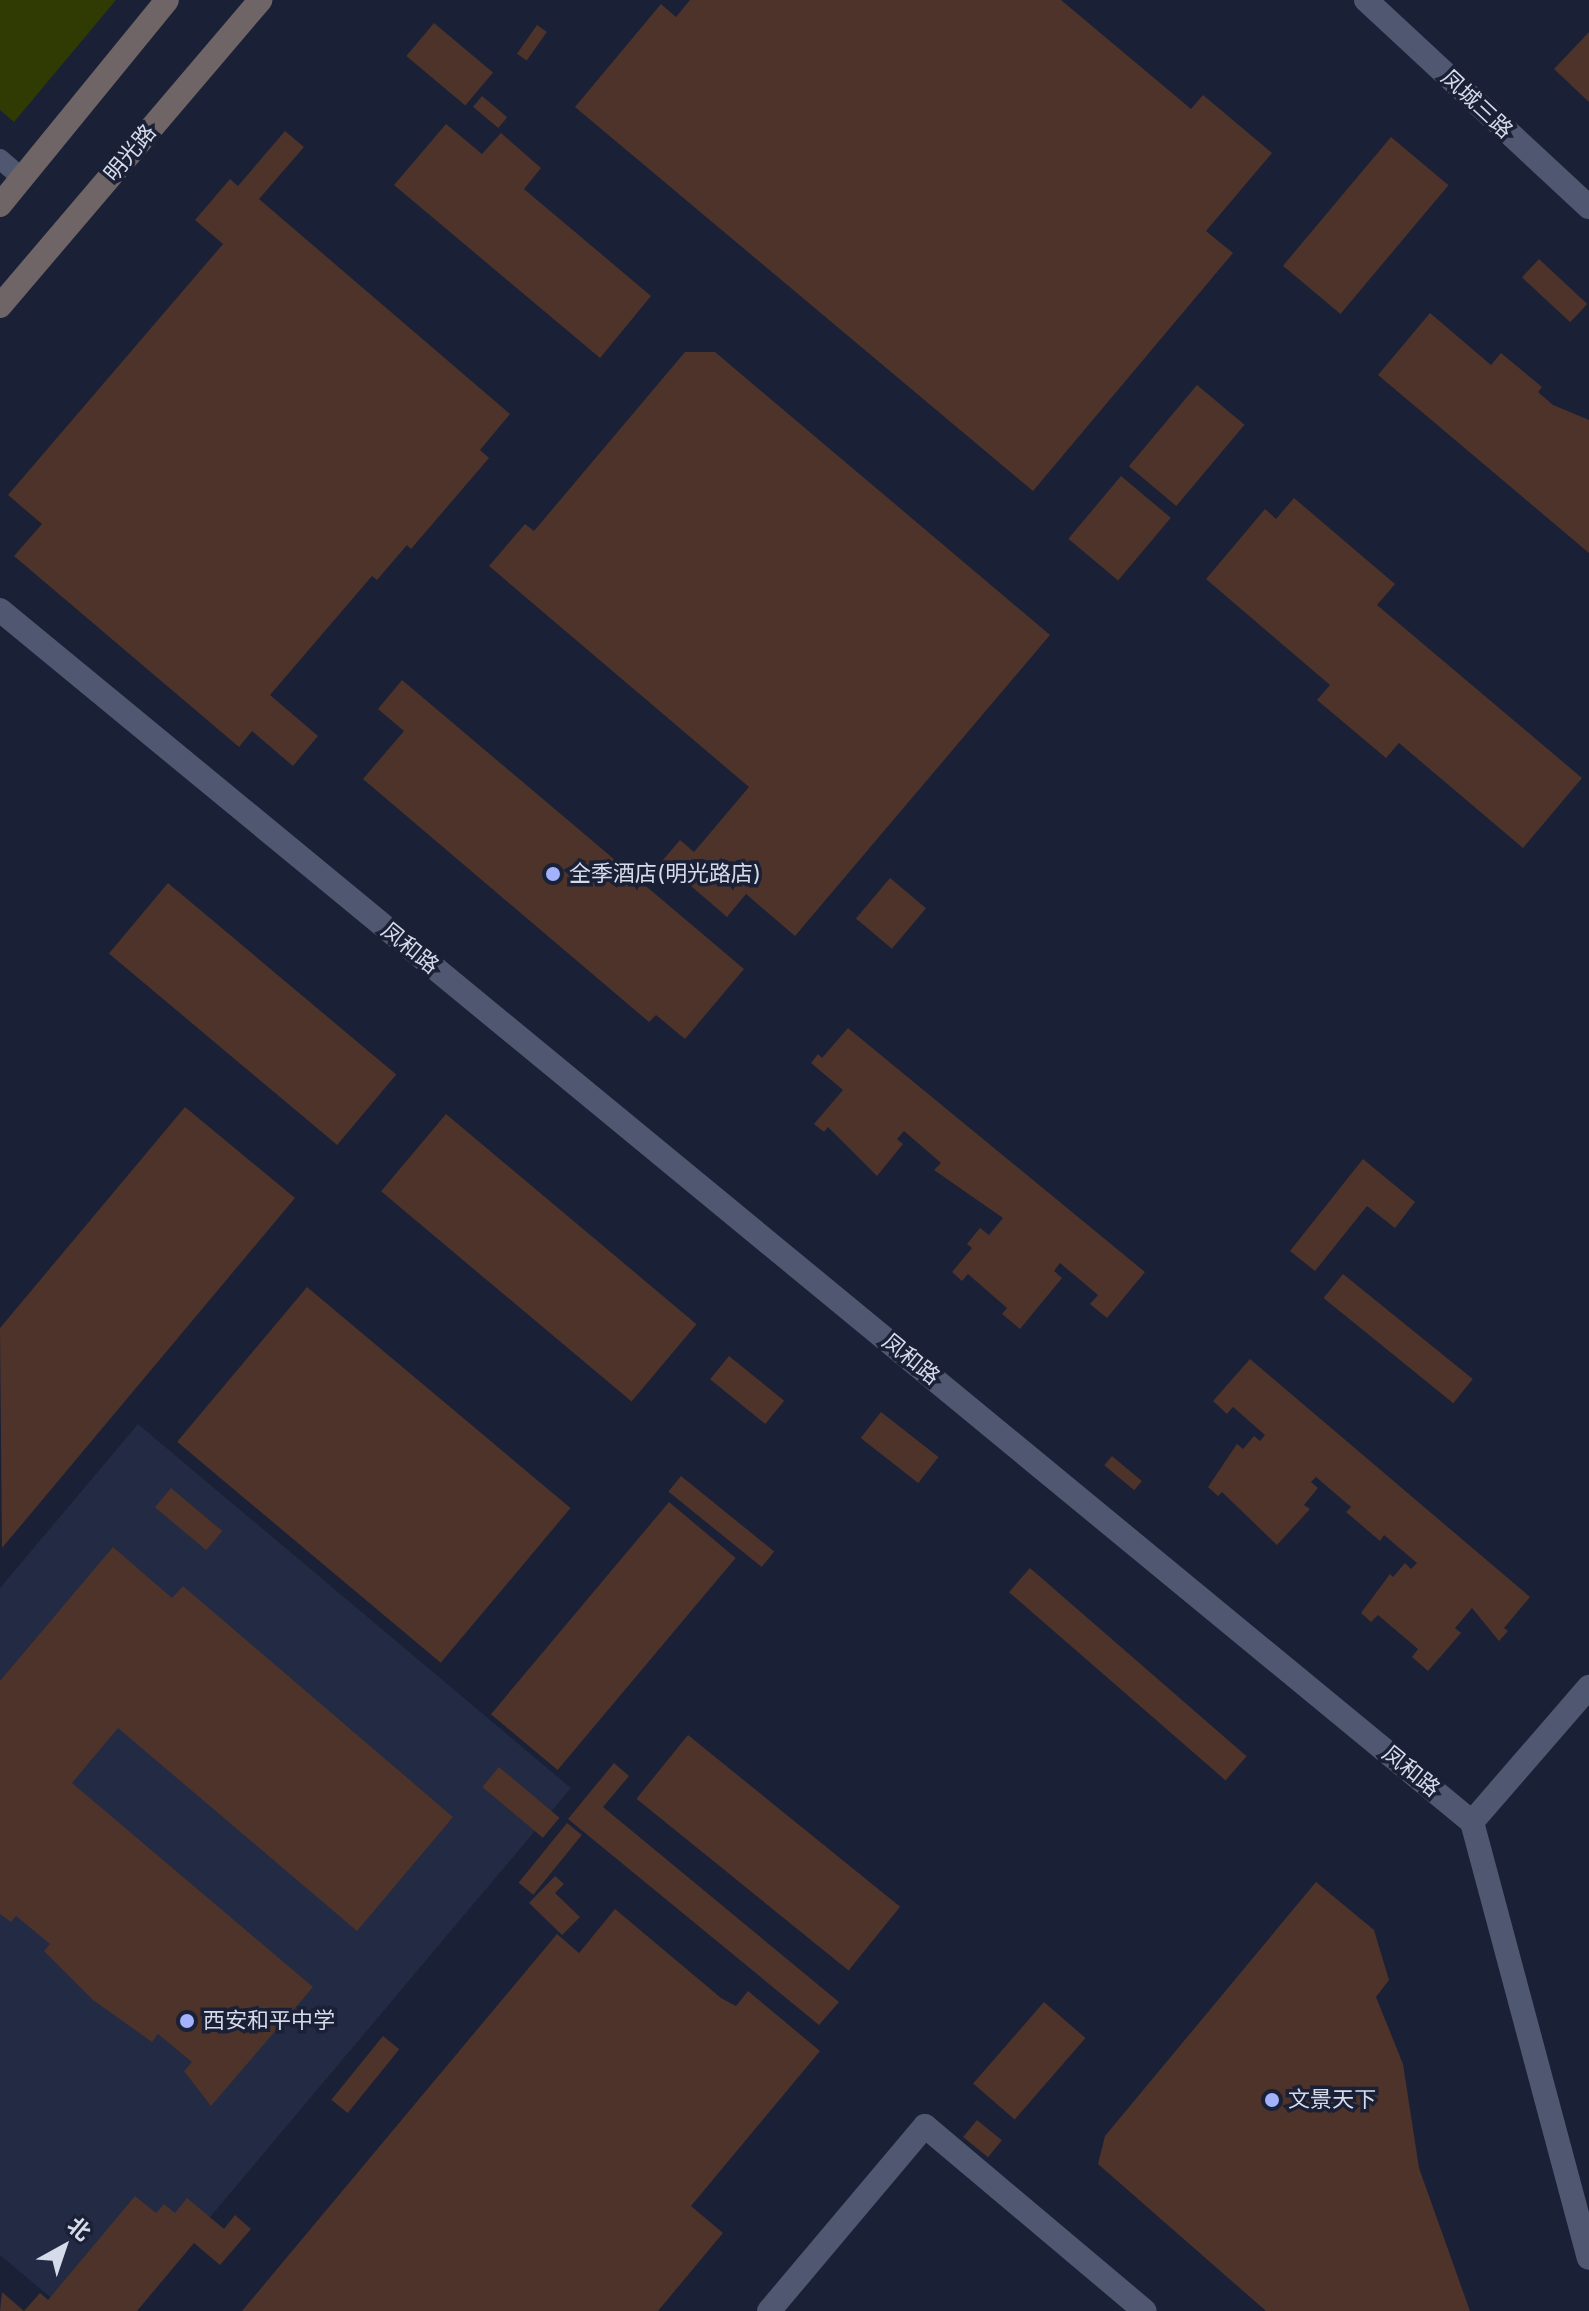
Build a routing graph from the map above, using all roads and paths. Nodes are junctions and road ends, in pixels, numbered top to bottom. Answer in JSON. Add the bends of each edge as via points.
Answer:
{"nodes":[{"id":1,"x":167,"y":0,"type":"edge"},
{"id":2,"x":260,"y":0,"type":"edge"},
{"id":3,"x":1366,"y":0,"type":"edge"},
{"id":4,"x":0,"y":159,"type":"edge"},
{"id":5,"x":22,"y":178,"type":"junction"},
{"id":6,"x":0,"y":205,"type":"edge"},
{"id":7,"x":1589,"y":207,"type":"edge"},
{"id":8,"x":0,"y":306,"type":"edge"},
{"id":9,"x":0,"y":610,"type":"edge"},
{"id":10,"x":1589,"y":1687,"type":"edge"},
{"id":11,"x":1472,"y":1822,"type":"junction"},
{"id":12,"x":1589,"y":2258,"type":"edge"},
{"id":13,"x":769,"y":2311,"type":"edge"},
{"id":14,"x":1145,"y":2311,"type":"edge"}],
"edges":[{"from":1,"to":5,"type":"main road"},
{"from":2,"to":8,"type":"main road","name":"明光路"},
{"from":3,"to":7,"type":"street","name":"凤城三路"},
{"from":4,"to":5,"type":"lane"},
{"from":5,"to":6,"type":"main road"},
{"from":9,"to":11,"type":"street","name":"凤和路"},
{"from":10,"to":11,"type":"street"},
{"from":11,"to":12,"type":"street"},
{"from":13,"to":14,"type":"street","via":[[925,2126]]}]}
